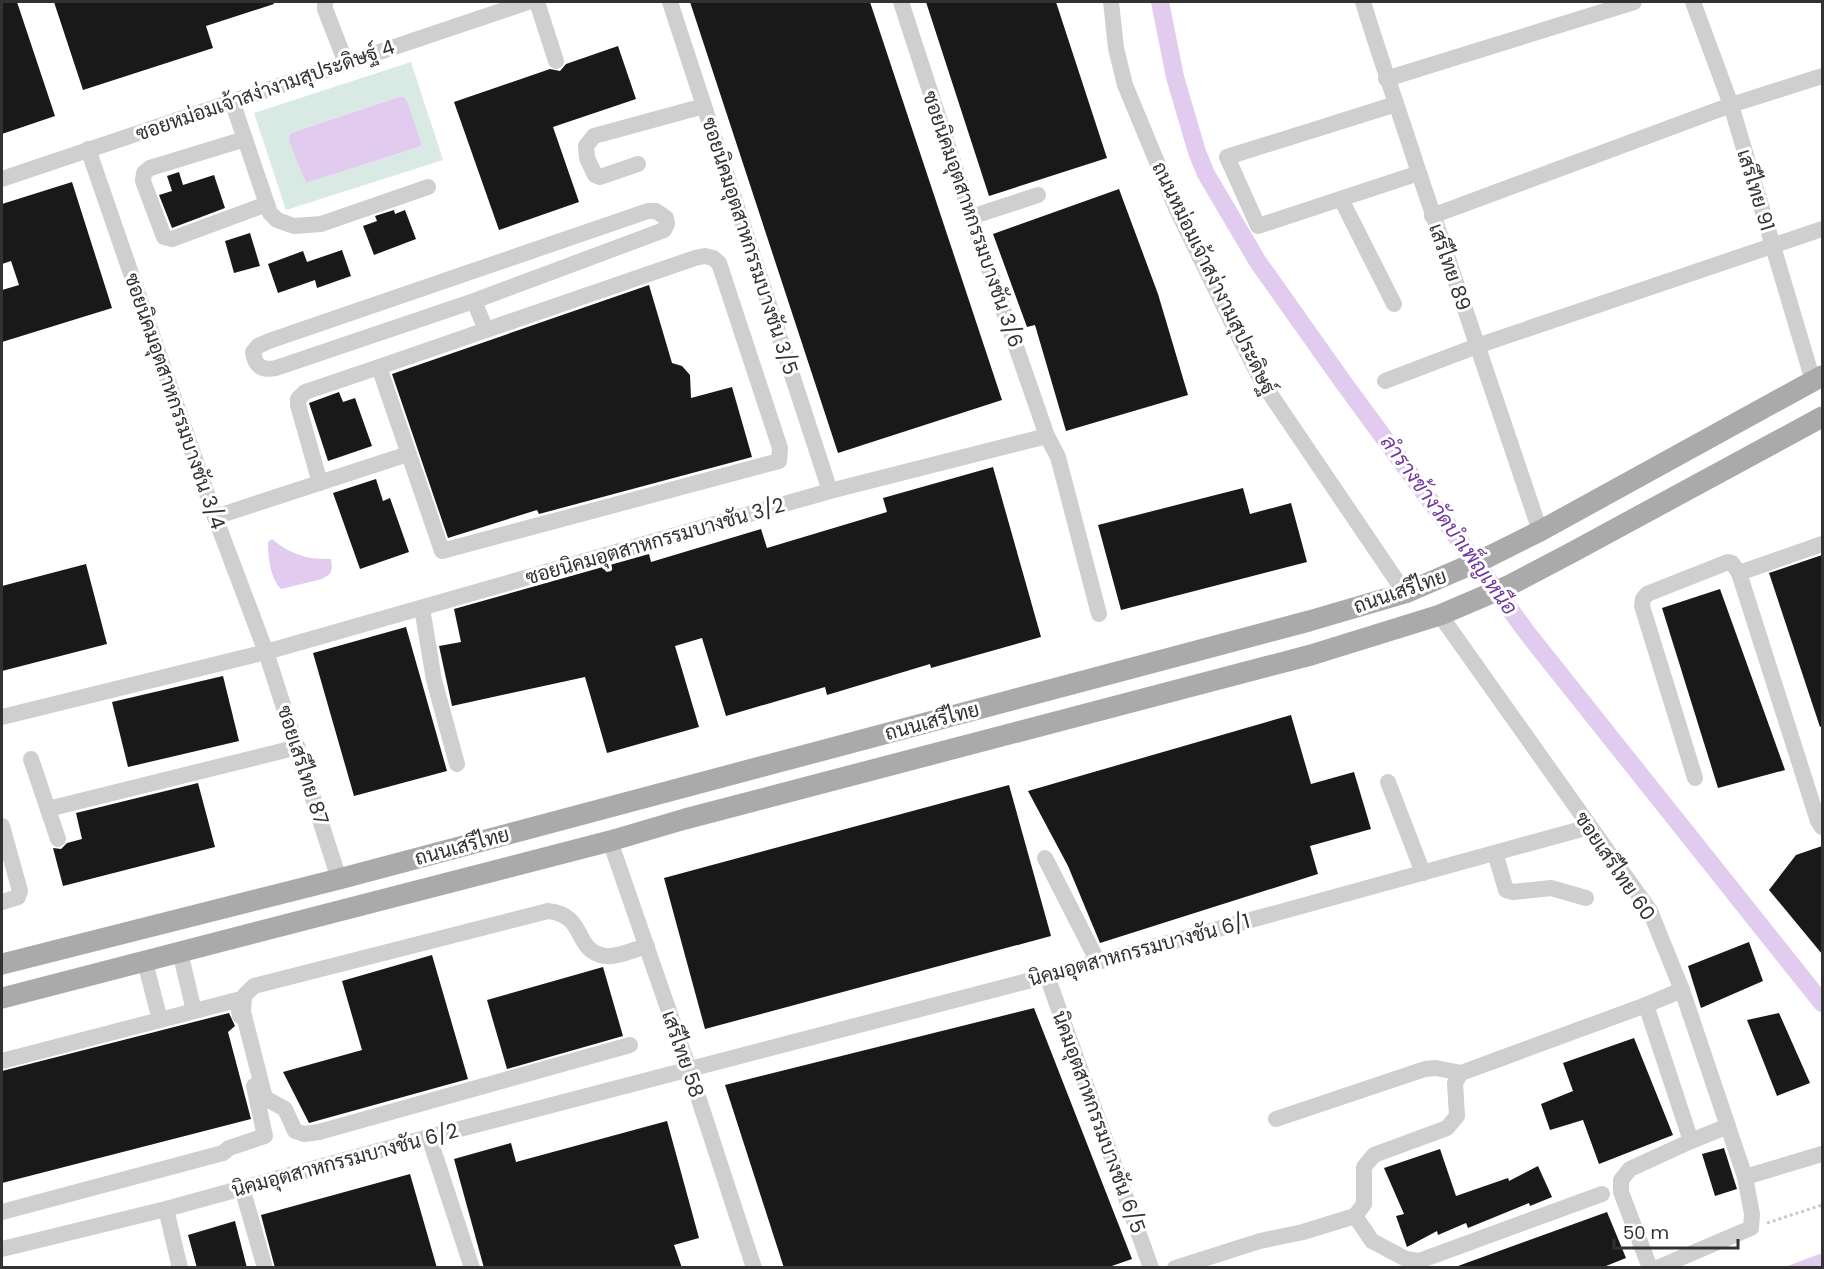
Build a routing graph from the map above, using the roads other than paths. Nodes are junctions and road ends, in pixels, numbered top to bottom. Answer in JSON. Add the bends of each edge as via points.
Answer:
{"nodes":[{"id":1,"x":325,"y":2,"type":"edge"},
{"id":2,"x":528,"y":2,"type":"edge"},
{"id":3,"x":537,"y":2,"type":"edge"},
{"id":4,"x":669,"y":2,"type":"edge"},
{"id":5,"x":901,"y":2,"type":"edge"},
{"id":6,"x":1111,"y":2,"type":"edge"},
{"id":7,"x":1363,"y":2,"type":"edge"},
{"id":8,"x":1634,"y":2,"type":"edge"},
{"id":9,"x":1693,"y":2,"type":"edge"},
{"id":10,"x":556,"y":61,"type":"dead end"},
{"id":11,"x":346,"y":63,"type":"junction"},
{"id":12,"x":1822,"y":76,"type":"edge"},
{"id":13,"x":1386,"y":79,"type":"junction"},
{"id":14,"x":232,"y":101,"type":"junction"},
{"id":15,"x":1396,"y":104,"type":"junction"},
{"id":16,"x":1731,"y":105,"type":"junction"},
{"id":17,"x":704,"y":106,"type":"junction"},
{"id":18,"x":245,"y":139,"type":"junction"},
{"id":19,"x":88,"y":149,"type":"junction"},
{"id":20,"x":638,"y":164,"type":"dead end"},
{"id":21,"x":1419,"y":173,"type":"junction"},
{"id":22,"x":2,"y":179,"type":"edge"},
{"id":23,"x":428,"y":187,"type":"dead end"},
{"id":24,"x":1038,"y":195,"type":"dead end"},
{"id":25,"x":1341,"y":199,"type":"junction"},
{"id":26,"x":267,"y":204,"type":"junction"},
{"id":27,"x":1432,"y":216,"type":"junction"},
{"id":28,"x":971,"y":217,"type":"junction"},
{"id":29,"x":1822,"y":229,"type":"edge"},
{"id":30,"x":1773,"y":246,"type":"junction"},
{"id":31,"x":474,"y":301,"type":"junction"},
{"id":32,"x":1394,"y":304,"type":"dead end"},
{"id":33,"x":486,"y":330,"type":"junction"},
{"id":34,"x":1477,"y":346,"type":"junction"},
{"id":35,"x":379,"y":367,"type":"junction"},
{"id":36,"x":1818,"y":379,"type":"edge"},
{"id":37,"x":1385,"y":381,"type":"dead end"},
{"id":38,"x":1822,"y":417,"type":"edge"},
{"id":39,"x":1047,"y":436,"type":"junction"},
{"id":40,"x":408,"y":454,"type":"junction"},
{"id":41,"x":320,"y":483,"type":"junction"},
{"id":42,"x":830,"y":491,"type":"junction"},
{"id":43,"x":215,"y":517,"type":"junction"},
{"id":44,"x":1540,"y":531,"type":"junction"},
{"id":45,"x":1822,"y":544,"type":"edge"},
{"id":46,"x":1739,"y":573,"type":"junction"},
{"id":47,"x":1405,"y":593,"type":"junction"},
{"id":48,"x":422,"y":608,"type":"junction"},
{"id":49,"x":1099,"y":614,"type":"dead end"},
{"id":50,"x":1440,"y":615,"type":"junction"},
{"id":51,"x":266,"y":652,"type":"junction"},
{"id":52,"x":2,"y":717,"type":"edge"},
{"id":53,"x":298,"y":747,"type":"junction"},
{"id":54,"x":31,"y":759,"type":"dead end"},
{"id":55,"x":457,"y":764,"type":"dead end"},
{"id":56,"x":1695,"y":778,"type":"dead end"},
{"id":57,"x":1388,"y":782,"type":"dead end"},
{"id":58,"x":48,"y":809,"type":"junction"},
{"id":59,"x":2,"y":826,"type":"edge"},
{"id":60,"x":1589,"y":827,"type":"junction"},
{"id":61,"x":1822,"y":827,"type":"edge"},
{"id":62,"x":58,"y":839,"type":"dead end"},
{"id":63,"x":610,"y":841,"type":"junction"},
{"id":64,"x":1495,"y":853,"type":"junction"},
{"id":65,"x":1045,"y":858,"type":"dead end"},
{"id":66,"x":1423,"y":873,"type":"junction"},
{"id":67,"x":339,"y":879,"type":"junction"},
{"id":68,"x":1586,"y":898,"type":"dead end"},
{"id":69,"x":2,"y":902,"type":"edge"},
{"id":70,"x":349,"y":907,"type":"junction"},
{"id":71,"x":647,"y":946,"type":"junction"},
{"id":72,"x":180,"y":952,"type":"junction"},
{"id":73,"x":145,"y":962,"type":"junction"},
{"id":74,"x":1098,"y":962,"type":"junction"},
{"id":75,"x":2,"y":964,"type":"edge"},
{"id":76,"x":1047,"y":976,"type":"junction"},
{"id":77,"x":1682,"y":990,"type":"junction"},
{"id":78,"x":2,"y":998,"type":"edge"},
{"id":79,"x":1646,"y":1005,"type":"junction"},
{"id":80,"x":194,"y":1011,"type":"junction"},
{"id":81,"x":160,"y":1020,"type":"junction"},
{"id":82,"x":630,"y":1045,"type":"dead end"},
{"id":83,"x":2,"y":1061,"type":"edge"},
{"id":84,"x":689,"y":1069,"type":"junction"},
{"id":85,"x":1461,"y":1073,"type":"junction"},
{"id":86,"x":1276,"y":1119,"type":"dead end"},
{"id":87,"x":1728,"y":1126,"type":"junction"},
{"id":88,"x":429,"y":1137,"type":"junction"},
{"id":89,"x":1690,"y":1141,"type":"junction"},
{"id":90,"x":1822,"y":1154,"type":"edge"},
{"id":91,"x":1745,"y":1177,"type":"junction"},
{"id":92,"x":242,"y":1188,"type":"junction"},
{"id":93,"x":1602,"y":1194,"type":"dead end"},
{"id":94,"x":166,"y":1209,"type":"junction"},
{"id":95,"x":2,"y":1212,"type":"edge"},
{"id":96,"x":1355,"y":1216,"type":"junction"},
{"id":97,"x":2,"y":1250,"type":"edge"},
{"id":98,"x":180,"y":1268,"type":"edge"},
{"id":99,"x":266,"y":1268,"type":"edge"},
{"id":100,"x":472,"y":1268,"type":"edge"},
{"id":101,"x":754,"y":1268,"type":"edge"},
{"id":102,"x":1151,"y":1268,"type":"edge"},
{"id":103,"x":1174,"y":1268,"type":"edge"},
{"id":104,"x":1650,"y":1268,"type":"edge"},
{"id":105,"x":1658,"y":1268,"type":"edge"}],
"edges":[{"from":1,"to":11,"type":"street"},
{"from":2,"to":11,"type":"street","name":"ซอยหม่อมเจ้าสง่างามสุประดิษฐ์ 4"},
{"from":3,"to":10,"type":"street"},
{"from":4,"to":17,"type":"street","name":"ซอยนิคมอุตสาหกรรมบางชัน 3/5"},
{"from":5,"to":28,"type":"street","name":"ซอยนิคมอุตสาหกรรมบางชัน 3/6"},
{"from":6,"to":47,"type":"street","name":"ถนนหม่อมเจ้าสง่างามสุประดิษฐ์","via":[[1125,85],[1176,208],[1235,329],[1262,382]]},
{"from":7,"to":13,"type":"street","name":"เสรีไทย 89"},
{"from":8,"to":13,"type":"street"},
{"from":9,"to":16,"type":"street","name":"เสรีไทย 91"},
{"from":11,"to":14,"type":"street","name":"ซอยหม่อมเจ้าสง่างามสุประดิษฐ์ 4"},
{"from":12,"to":16,"type":"street"},
{"from":13,"to":15,"type":"street","name":"เสรีไทย 89"},
{"from":14,"to":18,"type":"street"},
{"from":14,"to":19,"type":"street","name":"ซอยหม่อมเจ้าสง่างามสุประดิษฐ์ 4"},
{"from":15,"to":21,"type":"street","name":"เสรีไทย 89"},
{"from":15,"to":25,"type":"street","via":[[1227,157],[1258,226]]},
{"from":16,"to":27,"type":"street"},
{"from":16,"to":30,"type":"street","name":"เสรีไทย 91"},
{"from":17,"to":20,"type":"street","via":[[594,136],[585,146],[595,175],[600,177]]},
{"from":17,"to":42,"type":"street","name":"ซอยนิคมอุตสาหกรรมบางชัน 3/5"},
{"from":18,"to":26,"type":"street"},
{"from":18,"to":26,"type":"street","via":[[150,168],[144,173],[144,181],[164,237],[172,239]]},
{"from":19,"to":22,"type":"street","name":"ซอยหม่อมเจ้าสง่างามสุประดิษฐ์ 4"},
{"from":19,"to":43,"type":"street","name":"ซอยนิคมอุตสาหกรรมบางชัน 3/4"},
{"from":21,"to":25,"type":"street"},
{"from":21,"to":27,"type":"street","name":"เสรีไทย 89"},
{"from":23,"to":26,"type":"street","via":[[321,224],[294,226],[277,220]]},
{"from":24,"to":28,"type":"street"},
{"from":25,"to":32,"type":"street"},
{"from":27,"to":34,"type":"street","name":"เสรีไทย 89"},
{"from":28,"to":39,"type":"street","name":"ซอยนิคมอุตสาหกรรมบางชัน 3/6"},
{"from":29,"to":30,"type":"street"},
{"from":30,"to":34,"type":"street"},
{"from":30,"to":36,"type":"street","name":"เสรีไทย 91"},
{"from":31,"to":31,"type":"street","via":[[276,368],[266,370],[254,361],[253,352],[258,346],[495,264],[505,252],[519,245],[589,220],[599,219],[608,225],[648,211],[666,218],[664,231]]},
{"from":31,"to":33,"type":"street"},
{"from":33,"to":35,"type":"street"},
{"from":33,"to":40,"type":"street","via":[[695,258],[713,258],[719,263],[780,448],[779,461],[442,551]]},
{"from":34,"to":37,"type":"street"},
{"from":34,"to":44,"type":"street","name":"เสรีไทย 89"},
{"from":35,"to":40,"type":"street"},
{"from":35,"to":41,"type":"street","via":[[305,392],[298,399]]},
{"from":36,"to":44,"type":"main road","name":"ถนนเสรีไทย"},
{"from":38,"to":50,"type":"main road","name":"ถนนเสรีไทย","via":[[1508,586]]},
{"from":39,"to":42,"type":"street","name":"ซอยนิคมอุตสาหกรรมบางชัน 3/2"},
{"from":39,"to":49,"type":"street","name":"ซอยนิคมอุตสาหกรรมบางชัน 3/6","via":[[1058,456]]},
{"from":40,"to":41,"type":"street"},
{"from":41,"to":43,"type":"street"},
{"from":42,"to":48,"type":"street","name":"ซอยนิคมอุตสาหกรรมบางชัน 3/2"},
{"from":43,"to":51,"type":"street","name":"ซอยนิคมอุตสาหกรรมบางชัน 3/4"},
{"from":44,"to":47,"type":"main road","name":"ถนนเสรีไทย"},
{"from":45,"to":46,"type":"street"},
{"from":46,"to":56,"type":"street","via":[[1728,562],[1647,594],[1643,600]]},
{"from":46,"to":61,"type":"street"},
{"from":47,"to":67,"type":"main road","name":"ถนนเสรีไทย"},
{"from":48,"to":51,"type":"street","name":"ซอยนิคมอุตสาหกรรมบางชัน 3/2"},
{"from":48,"to":55,"type":"street","via":[[434,680]]},
{"from":50,"to":60,"type":"street","name":"ซอยเสรีไทย 60"},
{"from":50,"to":63,"type":"main road","name":"ถนนเสรีไทย","via":[[1311,655]]},
{"from":51,"to":52,"type":"street","name":"ซอยนิคมอุตสาหกรรมบางชัน 3/2"},
{"from":51,"to":53,"type":"street","name":"ซอยเสรีไทย 87"},
{"from":53,"to":58,"type":"street"},
{"from":53,"to":67,"type":"street","name":"ซอยเสรีไทย 87"},
{"from":54,"to":58,"type":"street"},
{"from":57,"to":66,"type":"street"},
{"from":58,"to":62,"type":"street"},
{"from":59,"to":69,"type":"street","via":[[20,891],[18,897]]},
{"from":60,"to":64,"type":"street","name":"นิคมอุตสาหกรรมบางชัน 6/1"},
{"from":60,"to":77,"type":"street","name":"ซอยเสรีไทย 60","via":[[1650,911]]},
{"from":63,"to":70,"type":"main road","name":"ถนนเสรีไทย"},
{"from":63,"to":71,"type":"street","name":"เสรีไทย 58"},
{"from":64,"to":66,"type":"street","name":"นิคมอุตสาหกรรมบางชัน 6/1"},
{"from":64,"to":68,"type":"street","via":[[1506,890],[1551,888]]},
{"from":65,"to":74,"type":"street"},
{"from":66,"to":74,"type":"street","name":"นิคมอุตสาหกรรมบางชัน 6/1"},
{"from":67,"to":70,"type":"main road"},
{"from":67,"to":75,"type":"main road","name":"ถนนเสรีไทย"},
{"from":70,"to":72,"type":"main road","name":"ถนนเสรีไทย"},
{"from":71,"to":82,"type":"street","via":[[607,956],[594,952],[585,945],[573,921],[561,912],[548,911],[254,986],[244,996],[243,1012],[265,1098],[285,1109],[295,1131],[304,1134]]},
{"from":71,"to":84,"type":"street","name":"เสรีไทย 58"},
{"from":72,"to":73,"type":"main road","name":"ถนนเสรีไทย"},
{"from":72,"to":80,"type":"street"},
{"from":73,"to":78,"type":"main road","name":"ถนนเสรีไทย"},
{"from":73,"to":81,"type":"street"},
{"from":74,"to":76,"type":"street","name":"นิคมอุตสาหกรรมบางชัน 6/1"},
{"from":76,"to":84,"type":"street","name":"นิคมอุตสาหกรรมบางชัน 6/1"},
{"from":76,"to":102,"type":"street","name":"นิคมอุตสาหกรรมบางชัน 6/5"},
{"from":77,"to":79,"type":"street"},
{"from":77,"to":87,"type":"street","name":"ซอยเสรีไทย 60"},
{"from":79,"to":85,"type":"street"},
{"from":79,"to":89,"type":"street"},
{"from":80,"to":81,"type":"street"},
{"from":80,"to":95,"type":"street","via":[[237,1000],[265,1136],[229,1148],[223,1154]]},
{"from":81,"to":83,"type":"street"},
{"from":84,"to":88,"type":"street","name":"นิคมอุตสาหกรรมบางชัน 6/2"},
{"from":84,"to":101,"type":"street","name":"เสรีไทย 58"},
{"from":85,"to":86,"type":"street","via":[[1425,1069]]},
{"from":85,"to":96,"type":"street","via":[[1455,1083],[1457,1116],[1447,1128],[1374,1155],[1364,1167],[1364,1204]]},
{"from":87,"to":89,"type":"street"},
{"from":87,"to":91,"type":"street","name":"ซอยเสรีไทย 60"},
{"from":88,"to":92,"type":"street","name":"นิคมอุตสาหกรรมบางชัน 6/2"},
{"from":88,"to":100,"type":"street"},
{"from":89,"to":104,"type":"street","via":[[1630,1169],[1621,1180],[1621,1192]]},
{"from":90,"to":91,"type":"street"},
{"from":91,"to":105,"type":"street","name":"ซอยเสรีไทย 60","via":[[1752,1221]]},
{"from":92,"to":94,"type":"street","name":"นิคมอุตสาหกรรมบางชัน 6/2"},
{"from":92,"to":99,"type":"street"},
{"from":93,"to":96,"type":"street","via":[[1419,1261],[1406,1259],[1372,1241]]},
{"from":94,"to":97,"type":"street","name":"นิคมอุตสาหกรรมบางชัน 6/2"},
{"from":94,"to":98,"type":"street"},
{"from":96,"to":103,"type":"street"}]}
